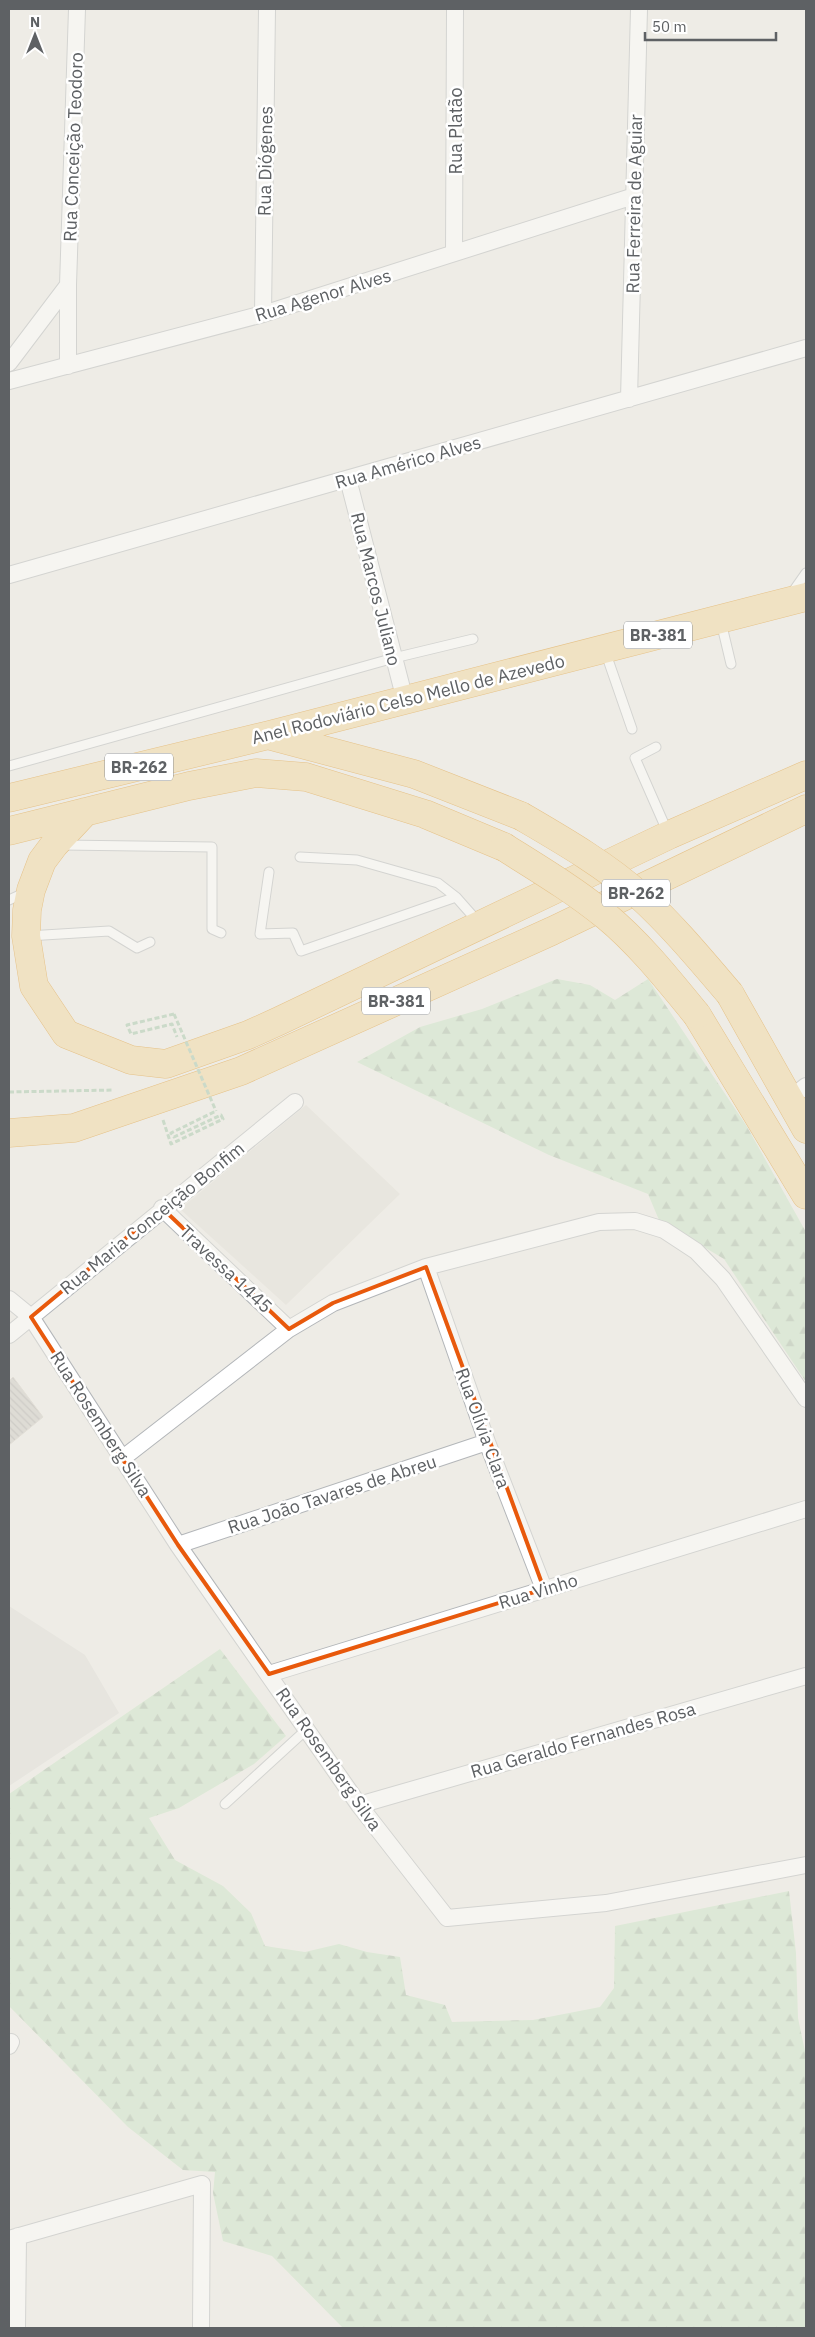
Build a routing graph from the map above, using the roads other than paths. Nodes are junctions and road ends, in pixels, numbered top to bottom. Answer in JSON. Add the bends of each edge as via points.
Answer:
{"nodes":[{"id":1,"x":77,"y":9,"type":"edge"},
{"id":2,"x":267,"y":9,"type":"edge"},
{"id":3,"x":455,"y":9,"type":"edge"},
{"id":4,"x":639,"y":9,"type":"edge"},
{"id":5,"x":634,"y":196,"type":"junction"},
{"id":6,"x":454,"y":253,"type":"junction"},
{"id":7,"x":68,"y":285,"type":"junction"},
{"id":8,"x":263,"y":314,"type":"junction"},
{"id":9,"x":806,"y":348,"type":"edge"},
{"id":10,"x":9,"y":363,"type":"edge"},
{"id":11,"x":68,"y":366,"type":"junction"},
{"id":12,"x":9,"y":381,"type":"edge"},
{"id":13,"x":629,"y":399,"type":"junction"},
{"id":14,"x":348,"y":479,"type":"junction"},
{"id":15,"x":806,"y":573,"type":"edge"},
{"id":16,"x":9,"y":575,"type":"edge"},
{"id":17,"x":796,"y":600,"type":"edge"},
{"id":18,"x":720,"y":619,"type":"junction"},
{"id":19,"x":473,"y":639,"type":"dead end"},
{"id":20,"x":604,"y":648,"type":"junction"},
{"id":21,"x":394,"y":658,"type":"junction"},
{"id":22,"x":731,"y":664,"type":"dead end"},
{"id":23,"x":404,"y":700,"type":"junction"},
{"id":24,"x":632,"y":730,"type":"dead end"},
{"id":25,"x":269,"y":735,"type":"junction"},
{"id":26,"x":656,"y":747,"type":"dead end"},
{"id":27,"x":9,"y":766,"type":"edge"},
{"id":28,"x":806,"y":775,"type":"edge"},
{"id":29,"x":9,"y":798,"type":"edge"},
{"id":30,"x":806,"y":809,"type":"edge"},
{"id":31,"x":85,"y":812,"type":"junction"},
{"id":32,"x":9,"y":831,"type":"edge"},
{"id":33,"x":669,"y":835,"type":"junction"},
{"id":34,"x":54,"y":845,"type":"junction"},
{"id":35,"x":300,"y":857,"type":"dead end"},
{"id":36,"x":269,"y":872,"type":"dead end"},
{"id":37,"x":20,"y":895,"type":"edge"},
{"id":38,"x":456,"y":897,"type":"junction"},
{"id":39,"x":481,"y":925,"type":"junction"},
{"id":40,"x":221,"y":933,"type":"dead end"},
{"id":41,"x":26,"y":936,"type":"junction"},
{"id":42,"x":150,"y":942,"type":"dead end"},
{"id":43,"x":798,"y":1093,"type":"edge"},
{"id":44,"x":295,"y":1102,"type":"dead end"},
{"id":45,"x":806,"y":1129,"type":"edge"},
{"id":46,"x":9,"y":1132,"type":"edge"},
{"id":47,"x":806,"y":1194,"type":"edge"},
{"id":48,"x":162,"y":1208,"type":"junction"},
{"id":49,"x":426,"y":1267,"type":"junction"},
{"id":50,"x":9,"y":1300,"type":"edge"},
{"id":51,"x":32,"y":1317,"type":"junction"},
{"id":52,"x":290,"y":1329,"type":"junction"},
{"id":53,"x":9,"y":1335,"type":"edge"},
{"id":54,"x":806,"y":1399,"type":"edge"},
{"id":55,"x":487,"y":1442,"type":"junction"},
{"id":56,"x":123,"y":1458,"type":"junction"},
{"id":57,"x":806,"y":1509,"type":"edge"},
{"id":58,"x":178,"y":1545,"type":"junction"},
{"id":59,"x":544,"y":1589,"type":"junction"},
{"id":60,"x":269,"y":1674,"type":"junction"},
{"id":61,"x":806,"y":1676,"type":"edge"},
{"id":62,"x":307,"y":1729,"type":"junction"},
{"id":63,"x":225,"y":1804,"type":"dead end"},
{"id":64,"x":359,"y":1805,"type":"junction"},
{"id":65,"x":806,"y":1865,"type":"edge"},
{"id":66,"x":13,"y":2238,"type":"edge"},
{"id":67,"x":17,"y":2328,"type":"edge"},
{"id":68,"x":201,"y":2328,"type":"edge"}],
"edges":[{"from":1,"to":7,"type":"street","name":"Rua Conceição Teodoro"},
{"from":2,"to":8,"type":"street","name":"Rua Diógenes"},
{"from":3,"to":6,"type":"street","name":"Rua Platão"},
{"from":4,"to":5,"type":"street","name":"Rua Ferreira de Aguiar"},
{"from":5,"to":6,"type":"street","name":"Rua Agenor Alves"},
{"from":5,"to":13,"type":"street","name":"Rua Ferreira de Aguiar"},
{"from":6,"to":8,"type":"street","name":"Rua Agenor Alves"},
{"from":7,"to":10,"type":"street"},
{"from":7,"to":11,"type":"street","name":"Rua Conceição Teodoro"},
{"from":8,"to":11,"type":"street","name":"Rua Agenor Alves"},
{"from":9,"to":13,"type":"street","name":"Rua Américo Alves"},
{"from":11,"to":12,"type":"street","name":"Rua Agenor Alves"},
{"from":13,"to":14,"type":"street","name":"Rua Américo Alves"},
{"from":14,"to":16,"type":"street","name":"Rua Américo Alves"},
{"from":14,"to":21,"type":"street","name":"Rua Marcos Juliano"},
{"from":15,"to":17,"type":"lane"},
{"from":17,"to":18,"type":"highway","name":"Anel Rodoviário Celso Mello de Azevedo","number":"BR-381"},
{"from":18,"to":20,"type":"highway","name":"Anel Rodoviário Celso Mello de Azevedo","number":"BR-381"},
{"from":18,"to":22,"type":"lane"},
{"from":19,"to":21,"type":"lane"},
{"from":20,"to":23,"type":"highway","name":"Anel Rodoviário Celso Mello de Azevedo","number":"BR-381"},
{"from":20,"to":24,"type":"lane"},
{"from":21,"to":23,"type":"street","name":"Rua Marcos Juliano"},
{"from":21,"to":27,"type":"lane"},
{"from":23,"to":25,"type":"highway","name":"Anel Rodoviário Celso Mello de Azevedo","number":"BR-381"},
{"from":25,"to":29,"type":"highway","name":"Anel Rodoviário Celso Mello de Azevedo","number":"BR-262"},
{"from":25,"to":43,"type":"highway","number":"BR-262","bridge":true,"via":[[414,774],[521,816],[576,848],[638,895],[685,941],[730,994]]},
{"from":26,"to":33,"type":"lane","via":[[635,758]]},
{"from":28,"to":33,"type":"highway"},
{"from":30,"to":46,"type":"highway","number":"BR-381","via":[[552,931],[241,1071],[74,1128]]},
{"from":31,"to":32,"type":"highway","number":"BR-262"},
{"from":31,"to":34,"type":"highway"},
{"from":31,"to":47,"type":"highway","number":"BR-262","bridge":true,"via":[[256,773],[325,783],[426,814],[504,847],[607,917],[654,964],[697,1015]]},
{"from":33,"to":39,"type":"highway"},
{"from":34,"to":37,"type":"highway"},
{"from":34,"to":40,"type":"lane","via":[[212,847],[212,929]]},
{"from":35,"to":38,"type":"lane","via":[[357,860],[438,883]]},
{"from":36,"to":38,"type":"lane","via":[[260,934],[293,933],[301,951]]},
{"from":37,"to":41,"type":"highway"},
{"from":38,"to":39,"type":"lane"},
{"from":39,"to":41,"type":"highway","via":[[248,1035],[166,1064],[131,1060],[66,1034],[34,986]]},
{"from":41,"to":42,"type":"lane","via":[[109,931],[137,948]]},
{"from":43,"to":45,"type":"highway","number":"BR-262"},
{"from":44,"to":48,"type":"street","name":"Rua Maria Conceição Bonfim"},
{"from":48,"to":51,"type":"street","name":"Rua Maria Conceição Bonfim"},
{"from":48,"to":52,"type":"street","name":"Travessa 1445"},
{"from":49,"to":52,"type":"street","via":[[334,1303]]},
{"from":49,"to":54,"type":"street","via":[[599,1222],[635,1221],[664,1230],[696,1251],[723,1278]]},
{"from":49,"to":55,"type":"street","name":"Rua Olívia Clara"},
{"from":50,"to":51,"type":"street","name":"Rua Rosemberg Silva"},
{"from":51,"to":53,"type":"street","name":"Rua Maria Conceição Bonfim"},
{"from":51,"to":56,"type":"street","name":"Rua Rosemberg Silva"},
{"from":52,"to":56,"type":"street"},
{"from":55,"to":58,"type":"street","name":"Rua João Tavares de Abreu"},
{"from":55,"to":59,"type":"street","name":"Rua Olívia Clara"},
{"from":56,"to":58,"type":"street","name":"Rua Rosemberg Silva"},
{"from":57,"to":59,"type":"street","name":"Rua Vinho"},
{"from":58,"to":60,"type":"street","name":"Rua Rosemberg Silva"},
{"from":59,"to":60,"type":"street","name":"Rua Vinho"},
{"from":60,"to":62,"type":"street","name":"Rua Rosemberg Silva"},
{"from":61,"to":64,"type":"street","name":"Rua Geraldo Fernandes Rosa"},
{"from":62,"to":63,"type":"lane"},
{"from":62,"to":64,"type":"street","name":"Rua Rosemberg Silva"},
{"from":64,"to":65,"type":"street","name":"Rua Rosemberg Silva","via":[[447,1918],[606,1903]]},
{"from":66,"to":67,"type":"street"},
{"from":66,"to":68,"type":"street","via":[[202,2184]]}]}
